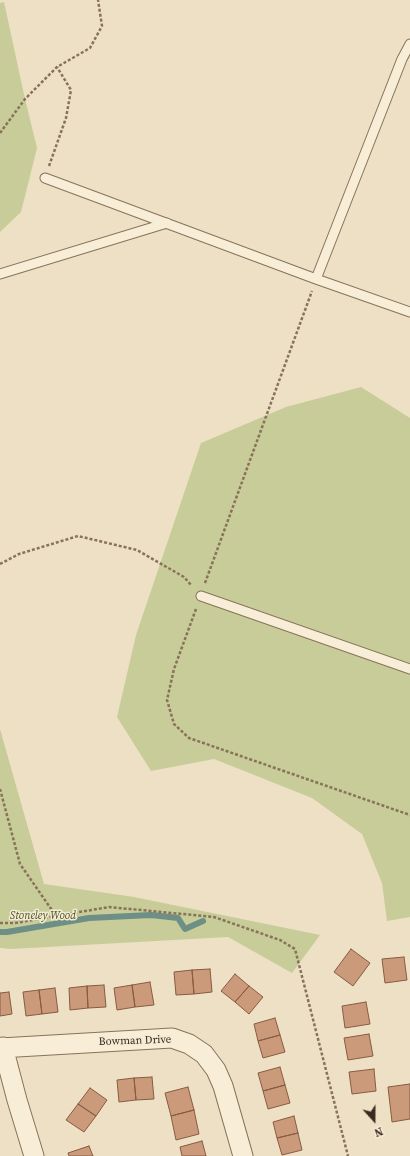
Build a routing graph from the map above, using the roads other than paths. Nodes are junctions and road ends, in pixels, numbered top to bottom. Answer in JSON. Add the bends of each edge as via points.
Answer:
{"nodes":[{"id":1,"x":410,"y":44,"type":"edge"},
{"id":2,"x":45,"y":178,"type":"road end"},
{"id":3,"x":167,"y":223,"type":"junction"},
{"id":4,"x":0,"y":274,"type":"edge"},
{"id":5,"x":316,"y":278,"type":"junction"},
{"id":6,"x":410,"y":312,"type":"edge"},
{"id":7,"x":201,"y":596,"type":"road end"},
{"id":8,"x":410,"y":669,"type":"edge"},
{"id":9,"x":2,"y":1047,"type":"edge"},
{"id":10,"x":34,"y":1156,"type":"edge"},
{"id":11,"x":243,"y":1156,"type":"edge"}],
"edges":[{"from":1,"to":5,"type":"lane"},
{"from":2,"to":3,"type":"lane"},
{"from":3,"to":4,"type":"lane"},
{"from":3,"to":5,"type":"lane"},
{"from":5,"to":6,"type":"lane"},
{"from":7,"to":8,"type":"lane"},
{"from":9,"to":10,"type":"street"},
{"from":9,"to":11,"type":"street","name":"Bowman Drive","via":[[172,1038],[189,1044],[204,1054],[216,1070]]}]}
